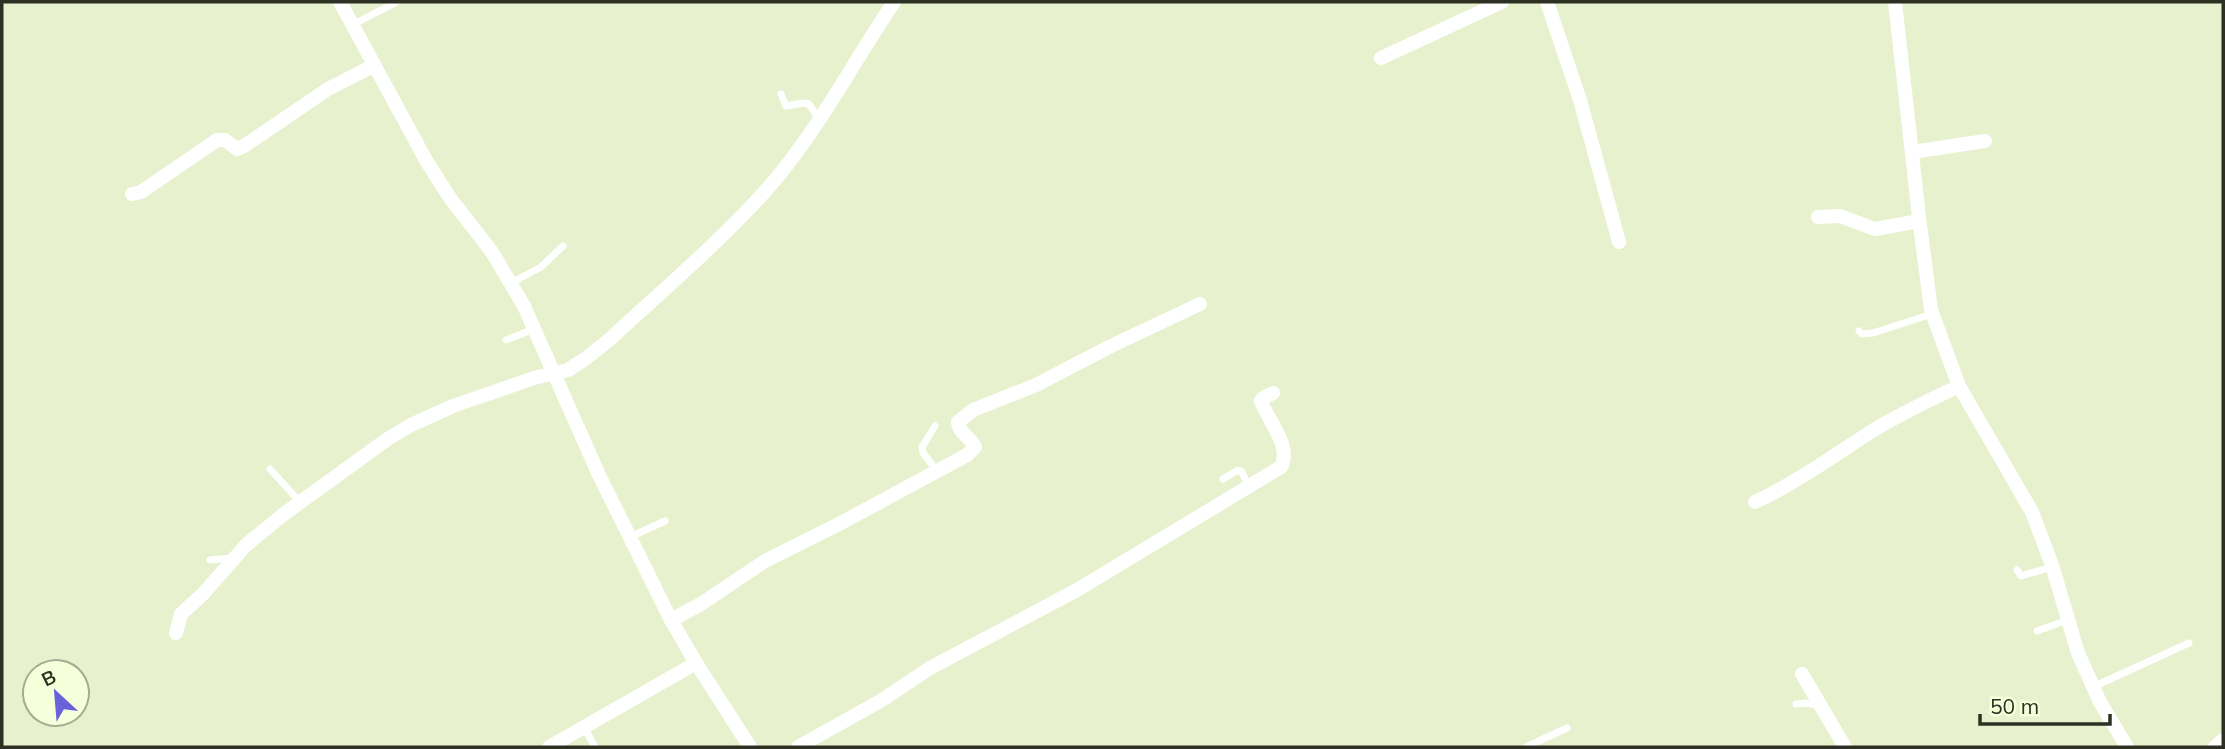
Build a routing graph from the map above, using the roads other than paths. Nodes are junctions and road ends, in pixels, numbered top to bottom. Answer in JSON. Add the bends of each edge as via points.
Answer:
{"nodes":[{"id":1,"x":340,"y":2,"type":"edge"},
{"id":2,"x":397,"y":2,"type":"edge"},
{"id":3,"x":894,"y":2,"type":"edge"},
{"id":4,"x":1502,"y":2,"type":"edge"},
{"id":5,"x":1547,"y":2,"type":"edge"},
{"id":6,"x":1895,"y":2,"type":"edge"},
{"id":7,"x":352,"y":25,"type":"junction"},
{"id":8,"x":1381,"y":58,"type":"dead end"},
{"id":9,"x":373,"y":66,"type":"junction"},
{"id":10,"x":781,"y":94,"type":"dead end"},
{"id":11,"x":818,"y":118,"type":"junction"},
{"id":12,"x":1985,"y":141,"type":"dead end"},
{"id":13,"x":1912,"y":152,"type":"junction"},
{"id":14,"x":132,"y":194,"type":"dead end"},
{"id":15,"x":1818,"y":217,"type":"dead end"},
{"id":16,"x":1919,"y":221,"type":"junction"},
{"id":17,"x":1619,"y":242,"type":"dead end"},
{"id":18,"x":563,"y":246,"type":"dead end"},
{"id":19,"x":511,"y":283,"type":"junction"},
{"id":20,"x":1200,"y":304,"type":"dead end"},
{"id":21,"x":1932,"y":313,"type":"junction"},
{"id":22,"x":534,"y":328,"type":"junction"},
{"id":23,"x":1859,"y":331,"type":"dead end"},
{"id":24,"x":506,"y":340,"type":"dead end"},
{"id":25,"x":554,"y":373,"type":"junction"},
{"id":26,"x":1959,"y":386,"type":"junction"},
{"id":27,"x":1273,"y":393,"type":"dead end"},
{"id":28,"x":935,"y":426,"type":"dead end"},
{"id":29,"x":270,"y":470,"type":"dead end"},
{"id":30,"x":937,"y":471,"type":"junction"},
{"id":31,"x":1223,"y":479,"type":"dead end"},
{"id":32,"x":1249,"y":486,"type":"junction"},
{"id":33,"x":300,"y":502,"type":"junction"},
{"id":34,"x":1755,"y":502,"type":"dead end"},
{"id":35,"x":665,"y":521,"type":"dead end"},
{"id":36,"x":630,"y":537,"type":"junction"},
{"id":37,"x":233,"y":558,"type":"junction"},
{"id":38,"x":210,"y":560,"type":"dead end"},
{"id":39,"x":2053,"y":567,"type":"junction"},
{"id":40,"x":2017,"y":570,"type":"dead end"},
{"id":41,"x":671,"y":620,"type":"junction"},
{"id":42,"x":2067,"y":620,"type":"junction"},
{"id":43,"x":2037,"y":631,"type":"dead end"},
{"id":44,"x":176,"y":633,"type":"dead end"},
{"id":45,"x":2189,"y":643,"type":"dead end"},
{"id":46,"x":696,"y":663,"type":"junction"},
{"id":47,"x":1802,"y":674,"type":"dead end"},
{"id":48,"x":2093,"y":687,"type":"junction"},
{"id":49,"x":1796,"y":704,"type":"dead end"},
{"id":50,"x":1822,"y":706,"type":"junction"},
{"id":51,"x":584,"y":727,"type":"junction"},
{"id":52,"x":1567,"y":728,"type":"dead end"},
{"id":53,"x":2223,"y":740,"type":"edge"},
{"id":54,"x":549,"y":747,"type":"edge"},
{"id":55,"x":595,"y":747,"type":"edge"},
{"id":56,"x":750,"y":747,"type":"edge"},
{"id":57,"x":798,"y":747,"type":"edge"},
{"id":58,"x":1526,"y":747,"type":"edge"},
{"id":59,"x":1845,"y":747,"type":"edge"},
{"id":60,"x":2127,"y":747,"type":"edge"},
{"id":61,"x":2215,"y":747,"type":"edge"}],
"edges":[{"from":1,"to":7,"type":"street"},
{"from":2,"to":7,"type":"lane"},
{"from":3,"to":11,"type":"street"},
{"from":4,"to":8,"type":"street"},
{"from":5,"to":17,"type":"street"},
{"from":6,"to":13,"type":"street"},
{"from":7,"to":9,"type":"street"},
{"from":9,"to":14,"type":"street","via":[[328,89],[244,146],[237,149],[217,140]]},
{"from":9,"to":19,"type":"street","via":[[427,162]]},
{"from":10,"to":11,"type":"lane","via":[[786,106],[809,104]]},
{"from":11,"to":25,"type":"street","via":[[744,214],[585,359]]},
{"from":12,"to":13,"type":"street"},
{"from":13,"to":16,"type":"street"},
{"from":15,"to":16,"type":"street","via":[[1840,216],[1875,229]]},
{"from":16,"to":21,"type":"street"},
{"from":18,"to":19,"type":"lane","via":[[541,267]]},
{"from":19,"to":22,"type":"street"},
{"from":20,"to":30,"type":"street","via":[[1036,385],[973,410],[958,425],[974,449]]},
{"from":21,"to":23,"type":"lane","via":[[1873,333]]},
{"from":21,"to":26,"type":"street"},
{"from":22,"to":24,"type":"lane"},
{"from":22,"to":25,"type":"street"},
{"from":25,"to":33,"type":"street","via":[[483,394],[411,425]]},
{"from":25,"to":36,"type":"street"},
{"from":26,"to":34,"type":"street","via":[[1875,429],[1822,466]]},
{"from":26,"to":39,"type":"street","via":[[2032,512]]},
{"from":27,"to":32,"type":"street","via":[[1261,401],[1283,445],[1284,460],[1281,467]]},
{"from":28,"to":30,"type":"lane","via":[[922,447]]},
{"from":29,"to":33,"type":"lane"},
{"from":30,"to":41,"type":"street","via":[[765,561]]},
{"from":31,"to":32,"type":"lane","via":[[1238,470]]},
{"from":32,"to":57,"type":"street","via":[[1077,590],[930,668]]},
{"from":33,"to":37,"type":"street"},
{"from":35,"to":36,"type":"lane"},
{"from":36,"to":41,"type":"street"},
{"from":37,"to":38,"type":"lane"},
{"from":37,"to":44,"type":"street","via":[[181,614]]},
{"from":39,"to":40,"type":"lane","via":[[2021,576]]},
{"from":39,"to":42,"type":"street"},
{"from":41,"to":46,"type":"street"},
{"from":42,"to":43,"type":"lane"},
{"from":42,"to":48,"type":"street"},
{"from":45,"to":48,"type":"lane"},
{"from":46,"to":51,"type":"street"},
{"from":46,"to":56,"type":"street"},
{"from":47,"to":50,"type":"street"},
{"from":48,"to":60,"type":"street"},
{"from":49,"to":50,"type":"lane"},
{"from":50,"to":59,"type":"street"},
{"from":51,"to":54,"type":"street"},
{"from":51,"to":55,"type":"lane"},
{"from":52,"to":58,"type":"lane"},
{"from":53,"to":61,"type":"street"}]}
